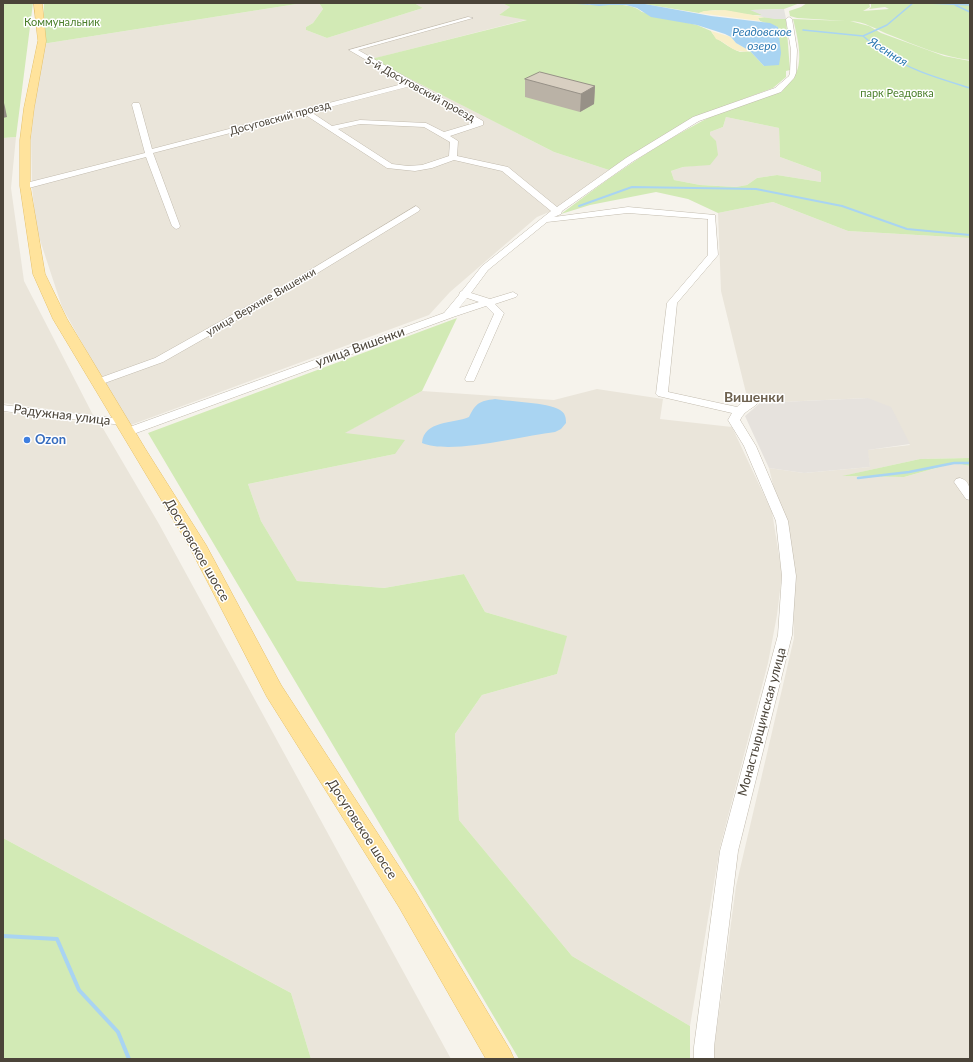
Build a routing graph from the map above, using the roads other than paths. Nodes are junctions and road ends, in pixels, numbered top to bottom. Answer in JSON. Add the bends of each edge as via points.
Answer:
{"nodes":[{"id":1,"x":38,"y":3,"type":"edge"},
{"id":2,"x":470,"y":18,"type":"dead end"},
{"id":3,"x":789,"y":19,"type":"dead end"},
{"id":4,"x":412,"y":84,"type":"junction"},
{"id":5,"x":136,"y":105,"type":"dead end"},
{"id":6,"x":304,"y":111,"type":"junction"},
{"id":7,"x":332,"y":128,"type":"junction"},
{"id":8,"x":444,"y":135,"type":"junction"},
{"id":9,"x":148,"y":153,"type":"junction"},
{"id":10,"x":452,"y":157,"type":"junction"},
{"id":11,"x":25,"y":186,"type":"junction"},
{"id":12,"x":416,"y":209,"type":"dead end"},
{"id":13,"x":558,"y":212,"type":"junction"},
{"id":14,"x":541,"y":222,"type":"junction"},
{"id":15,"x":176,"y":226,"type":"dead end"},
{"id":16,"x":463,"y":294,"type":"junction"},
{"id":17,"x":513,"y":295,"type":"dead end"},
{"id":18,"x":488,"y":303,"type":"junction"},
{"id":19,"x":448,"y":316,"type":"junction"},
{"id":20,"x":470,"y":380,"type":"dead end"},
{"id":21,"x":98,"y":382,"type":"junction"},
{"id":22,"x":752,"y":403,"type":"dead end"},
{"id":23,"x":3,"y":408,"type":"edge"},
{"id":24,"x":738,"y":411,"type":"junction"},
{"id":25,"x":125,"y":427,"type":"junction"},
{"id":26,"x":960,"y":482,"type":"dead end"},
{"id":27,"x":970,"y":496,"type":"edge"},
{"id":28,"x":501,"y":1059,"type":"edge"},
{"id":29,"x":704,"y":1059,"type":"edge"}],
"edges":[{"from":1,"to":11,"type":"main road","name":"Досуговское шоссе","via":[[42,41],[29,108]]},
{"from":2,"to":4,"type":"street","name":"5-й Досуговский проезд","via":[[352,50]]},
{"from":3,"to":13,"type":"street","via":[[794,50],[793,73],[778,90],[696,119],[629,160]]},
{"from":4,"to":6,"type":"street","name":"Досуговский проезд"},
{"from":4,"to":8,"type":"street","name":"5-й Досуговский проезд","via":[[480,123]]},
{"from":5,"to":9,"type":"street"},
{"from":6,"to":7,"type":"street"},
{"from":6,"to":9,"type":"street","name":"Досуговский проезд"},
{"from":7,"to":8,"type":"street","via":[[360,122],[426,125]]},
{"from":7,"to":10,"type":"street","via":[[390,166],[406,170],[418,170]]},
{"from":8,"to":10,"type":"street","via":[[454,141]]},
{"from":9,"to":11,"type":"street","name":"Досуговский проезд"},
{"from":9,"to":15,"type":"street"},
{"from":10,"to":13,"type":"street","via":[[505,169]]},
{"from":11,"to":21,"type":"main road","name":"Досуговское шоссе","via":[[39,274],[60,319]]},
{"from":12,"to":21,"type":"street","name":"улица Верхние Вишенки","via":[[290,286],[160,360]]},
{"from":13,"to":14,"type":"street"},
{"from":14,"to":16,"type":"street","via":[[485,268]]},
{"from":14,"to":24,"type":"street","via":[[628,210],[712,217],[713,255],[672,303],[662,394]]},
{"from":16,"to":18,"type":"street"},
{"from":16,"to":19,"type":"street"},
{"from":17,"to":18,"type":"street","name":"улица Вишенки"},
{"from":18,"to":19,"type":"street","name":"улица Вишенки"},
{"from":18,"to":20,"type":"street","via":[[499,313]]},
{"from":19,"to":25,"type":"street","name":"улица Вишенки"},
{"from":21,"to":25,"type":"main road","name":"Досуговское шоссе"},
{"from":22,"to":24,"type":"street"},
{"from":23,"to":25,"type":"street","name":"Радужная улица"},
{"from":24,"to":29,"type":"street","name":"Монастырщинская улица","via":[[734,420],[750,446],[782,521],[789,576],[785,635],[729,851]]},
{"from":25,"to":28,"type":"main road","name":"Досуговское шоссе","via":[[197,545],[274,691],[407,899]]},
{"from":26,"to":27,"type":"street"}]}
